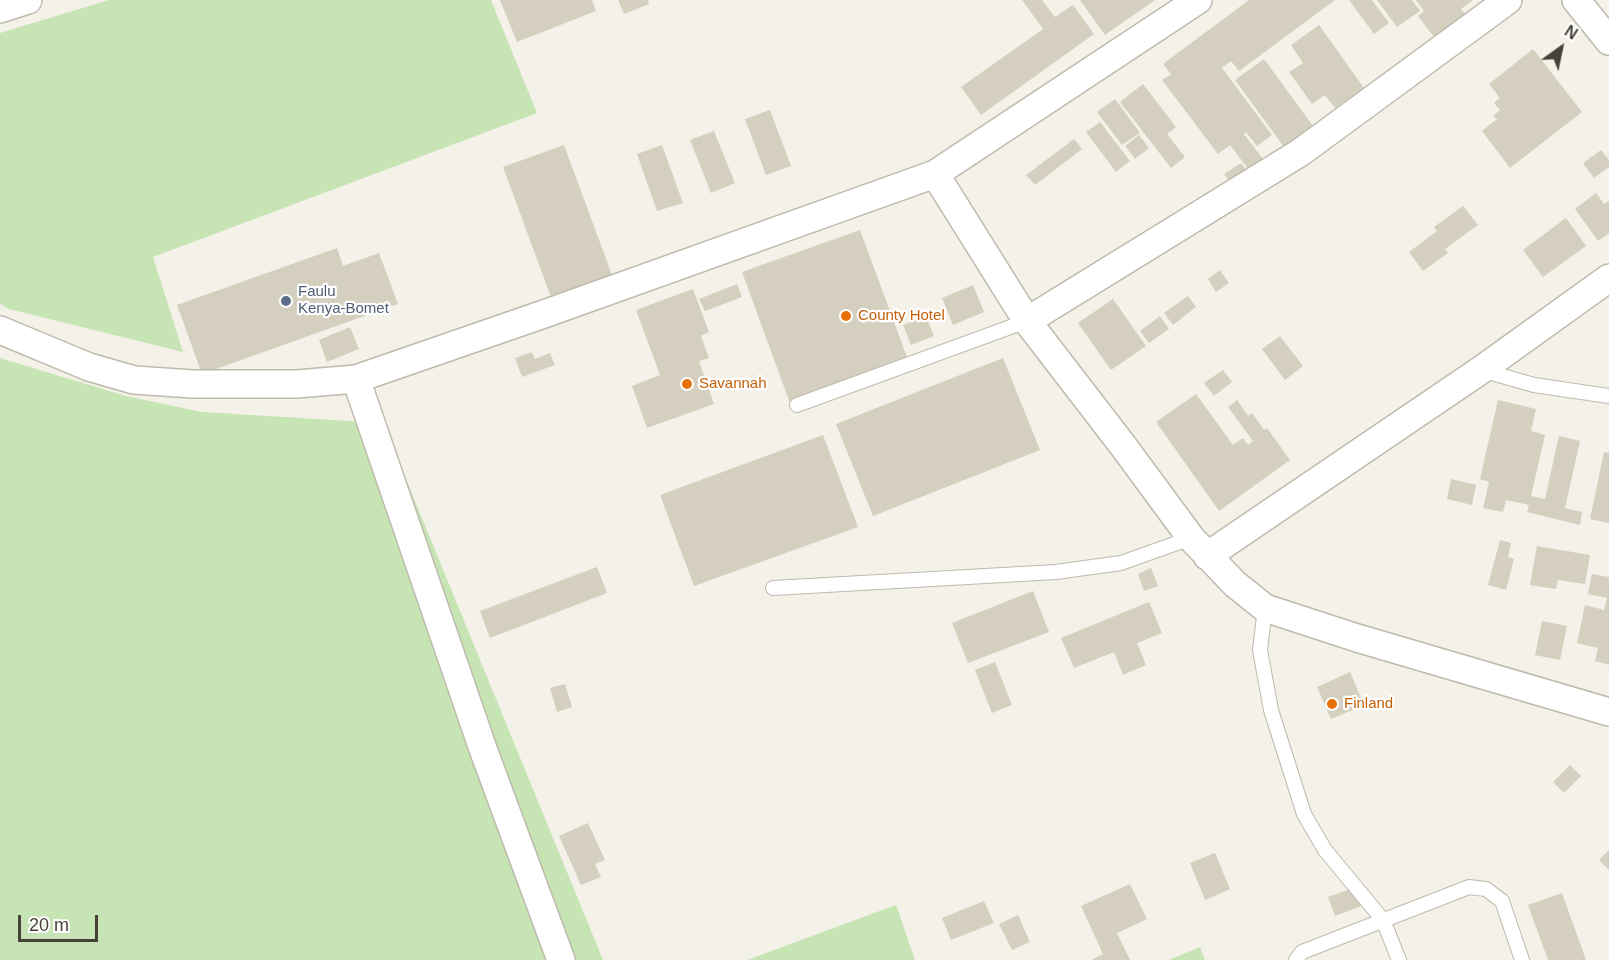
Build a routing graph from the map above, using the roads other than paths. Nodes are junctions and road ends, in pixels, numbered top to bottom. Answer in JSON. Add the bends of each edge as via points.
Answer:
{"nodes":[{"id":1,"x":28,"y":0,"type":"edge"},
{"id":2,"x":1198,"y":0,"type":"edge"},
{"id":3,"x":1508,"y":0,"type":"edge"},
{"id":4,"x":1576,"y":0,"type":"edge"},
{"id":5,"x":0,"y":9,"type":"edge"},
{"id":6,"x":1609,"y":41,"type":"edge"},
{"id":7,"x":935,"y":174,"type":"junction"},
{"id":8,"x":1609,"y":278,"type":"edge"},
{"id":9,"x":1027,"y":321,"type":"junction"},
{"id":10,"x":0,"y":330,"type":"edge"},
{"id":11,"x":1481,"y":370,"type":"junction"},
{"id":12,"x":356,"y":379,"type":"junction"},
{"id":13,"x":1609,"y":396,"type":"edge"},
{"id":14,"x":797,"y":405,"type":"dead end"},
{"id":15,"x":1199,"y":547,"type":"junction"},
{"id":16,"x":773,"y":588,"type":"dead end"},
{"id":17,"x":1265,"y":608,"type":"junction"},
{"id":18,"x":1609,"y":712,"type":"edge"},
{"id":19,"x":1383,"y":920,"type":"junction"},
{"id":20,"x":561,"y":960,"type":"edge"},
{"id":21,"x":1296,"y":960,"type":"edge"},
{"id":22,"x":1400,"y":960,"type":"edge"},
{"id":23,"x":1522,"y":960,"type":"edge"}],
"edges":[{"from":1,"to":5,"type":"street"},
{"from":2,"to":7,"type":"street"},
{"from":3,"to":9,"type":"street","via":[[1301,152]]},
{"from":4,"to":6,"type":"street"},
{"from":7,"to":9,"type":"street"},
{"from":7,"to":12,"type":"street"},
{"from":8,"to":11,"type":"street"},
{"from":9,"to":14,"type":"lane"},
{"from":9,"to":15,"type":"street"},
{"from":10,"to":12,"type":"street","via":[[89,367],[134,380],[297,384]]},
{"from":11,"to":13,"type":"lane","via":[[1534,385]]},
{"from":11,"to":15,"type":"street"},
{"from":12,"to":20,"type":"street","via":[[483,749]]},
{"from":15,"to":16,"type":"lane","via":[[1056,573]]},
{"from":15,"to":17,"type":"street","via":[[1234,584]]},
{"from":17,"to":18,"type":"street"},
{"from":17,"to":19,"type":"lane","via":[[1260,650],[1271,710],[1304,814],[1325,850]]},
{"from":19,"to":21,"type":"lane","via":[[1302,952]]},
{"from":19,"to":22,"type":"lane"},
{"from":19,"to":23,"type":"lane","via":[[1469,887],[1486,889],[1502,902]]}]}
